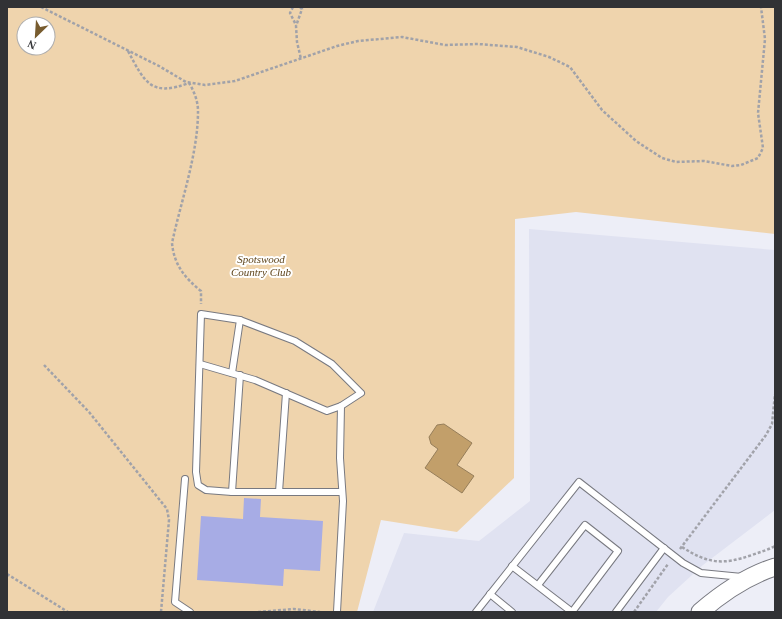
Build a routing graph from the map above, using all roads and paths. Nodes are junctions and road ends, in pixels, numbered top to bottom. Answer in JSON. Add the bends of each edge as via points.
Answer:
{"nodes":[{"id":1,"x":41,"y":7,"type":"edge"},
{"id":2,"x":293,"y":7,"type":"edge"},
{"id":3,"x":300,"y":7,"type":"edge"},
{"id":4,"x":761,"y":7,"type":"edge"},
{"id":5,"x":296,"y":26,"type":"junction"},
{"id":6,"x":127,"y":50,"type":"junction"},
{"id":7,"x":301,"y":59,"type":"junction"},
{"id":8,"x":189,"y":83,"type":"junction"},
{"id":9,"x":201,"y":314,"type":"junction"},
{"id":10,"x":240,"y":320,"type":"junction"},
{"id":11,"x":200,"y":364,"type":"junction"},
{"id":12,"x":44,"y":365,"type":"dead end"},
{"id":13,"x":232,"y":373,"type":"junction"},
{"id":14,"x":240,"y":375,"type":"junction"},
{"id":15,"x":286,"y":393,"type":"junction"},
{"id":16,"x":775,"y":394,"type":"edge"},
{"id":17,"x":341,"y":406,"type":"junction"},
{"id":18,"x":185,"y":479,"type":"dead end"},
{"id":19,"x":232,"y":492,"type":"junction"},
{"id":20,"x":279,"y":492,"type":"junction"},
{"id":21,"x":342,"y":492,"type":"junction"},
{"id":22,"x":775,"y":546,"type":"edge"},
{"id":23,"x":682,"y":547,"type":"junction"},
{"id":24,"x":664,"y":548,"type":"junction"},
{"id":25,"x":674,"y":556,"type":"junction"},
{"id":26,"x":512,"y":566,"type":"junction"},
{"id":27,"x":775,"y":567,"type":"edge"},
{"id":28,"x":7,"y":574,"type":"edge"},
{"id":29,"x":750,"y":577,"type":"junction"},
{"id":30,"x":538,"y":585,"type":"junction"},
{"id":31,"x":490,"y":594,"type":"junction"},
{"id":32,"x":68,"y":612,"type":"edge"},
{"id":33,"x":161,"y":612,"type":"edge"},
{"id":34,"x":190,"y":612,"type":"edge"},
{"id":35,"x":258,"y":612,"type":"edge"},
{"id":36,"x":320,"y":612,"type":"edge"},
{"id":37,"x":337,"y":612,"type":"edge"},
{"id":38,"x":476,"y":612,"type":"edge"},
{"id":39,"x":512,"y":612,"type":"edge"},
{"id":40,"x":572,"y":612,"type":"edge"},
{"id":41,"x":616,"y":612,"type":"edge"},
{"id":42,"x":634,"y":612,"type":"edge"},
{"id":43,"x":700,"y":612,"type":"edge"}],
"edges":[{"from":1,"to":6,"type":"path"},
{"from":2,"to":5,"type":"path","via":[[290,13]]},
{"from":3,"to":5,"type":"path","via":[[302,8]]},
{"from":4,"to":7,"type":"path","via":[[765,39],[758,113],[763,148],[758,158],[741,165],[704,161],[676,162],[662,158],[636,141],[602,110],[570,67],[517,47],[445,45],[402,37],[358,41]]},
{"from":5,"to":7,"type":"path"},
{"from":6,"to":8,"type":"path"},
{"from":6,"to":8,"type":"path","via":[[145,78],[155,88],[164,90]]},
{"from":7,"to":8,"type":"path","via":[[231,82],[206,85]]},
{"from":8,"to":9,"type":"path","via":[[198,111],[193,154],[172,243],[173,255],[178,266],[202,291]]},
{"from":9,"to":10,"type":"lane"},
{"from":9,"to":11,"type":"lane"},
{"from":10,"to":13,"type":"lane"},
{"from":10,"to":17,"type":"lane","via":[[295,341],[332,364],[361,392]]},
{"from":11,"to":13,"type":"lane"},
{"from":11,"to":19,"type":"lane","via":[[196,472],[198,485],[206,490]]},
{"from":12,"to":33,"type":"path","via":[[89,412],[167,509],[169,520]]},
{"from":13,"to":14,"type":"lane"},
{"from":14,"to":15,"type":"lane"},
{"from":14,"to":19,"type":"lane"},
{"from":15,"to":17,"type":"lane","via":[[327,411]]},
{"from":15,"to":20,"type":"lane"},
{"from":16,"to":23,"type":"path","via":[[772,424],[766,435]]},
{"from":17,"to":21,"type":"lane"},
{"from":18,"to":34,"type":"lane","via":[[175,602]]},
{"from":19,"to":20,"type":"lane"},
{"from":20,"to":21,"type":"lane"},
{"from":21,"to":37,"type":"lane"},
{"from":22,"to":23,"type":"path","via":[[733,561],[714,562],[695,556]]},
{"from":23,"to":25,"type":"path"},
{"from":24,"to":25,"type":"lane"},
{"from":24,"to":26,"type":"lane","via":[[579,482]]},
{"from":24,"to":41,"type":"lane"},
{"from":25,"to":29,"type":"lane","via":[[701,573]]},
{"from":25,"to":42,"type":"path"},
{"from":26,"to":30,"type":"lane"},
{"from":26,"to":31,"type":"lane"},
{"from":27,"to":29,"type":"street"},
{"from":28,"to":32,"type":"path"},
{"from":29,"to":43,"type":"street","via":[[718,596]]},
{"from":30,"to":40,"type":"lane"},
{"from":30,"to":40,"type":"lane","via":[[585,525],[607,542],[618,551]]},
{"from":31,"to":38,"type":"lane"},
{"from":31,"to":39,"type":"lane"},
{"from":35,"to":36,"type":"path","via":[[294,609]]}]}
